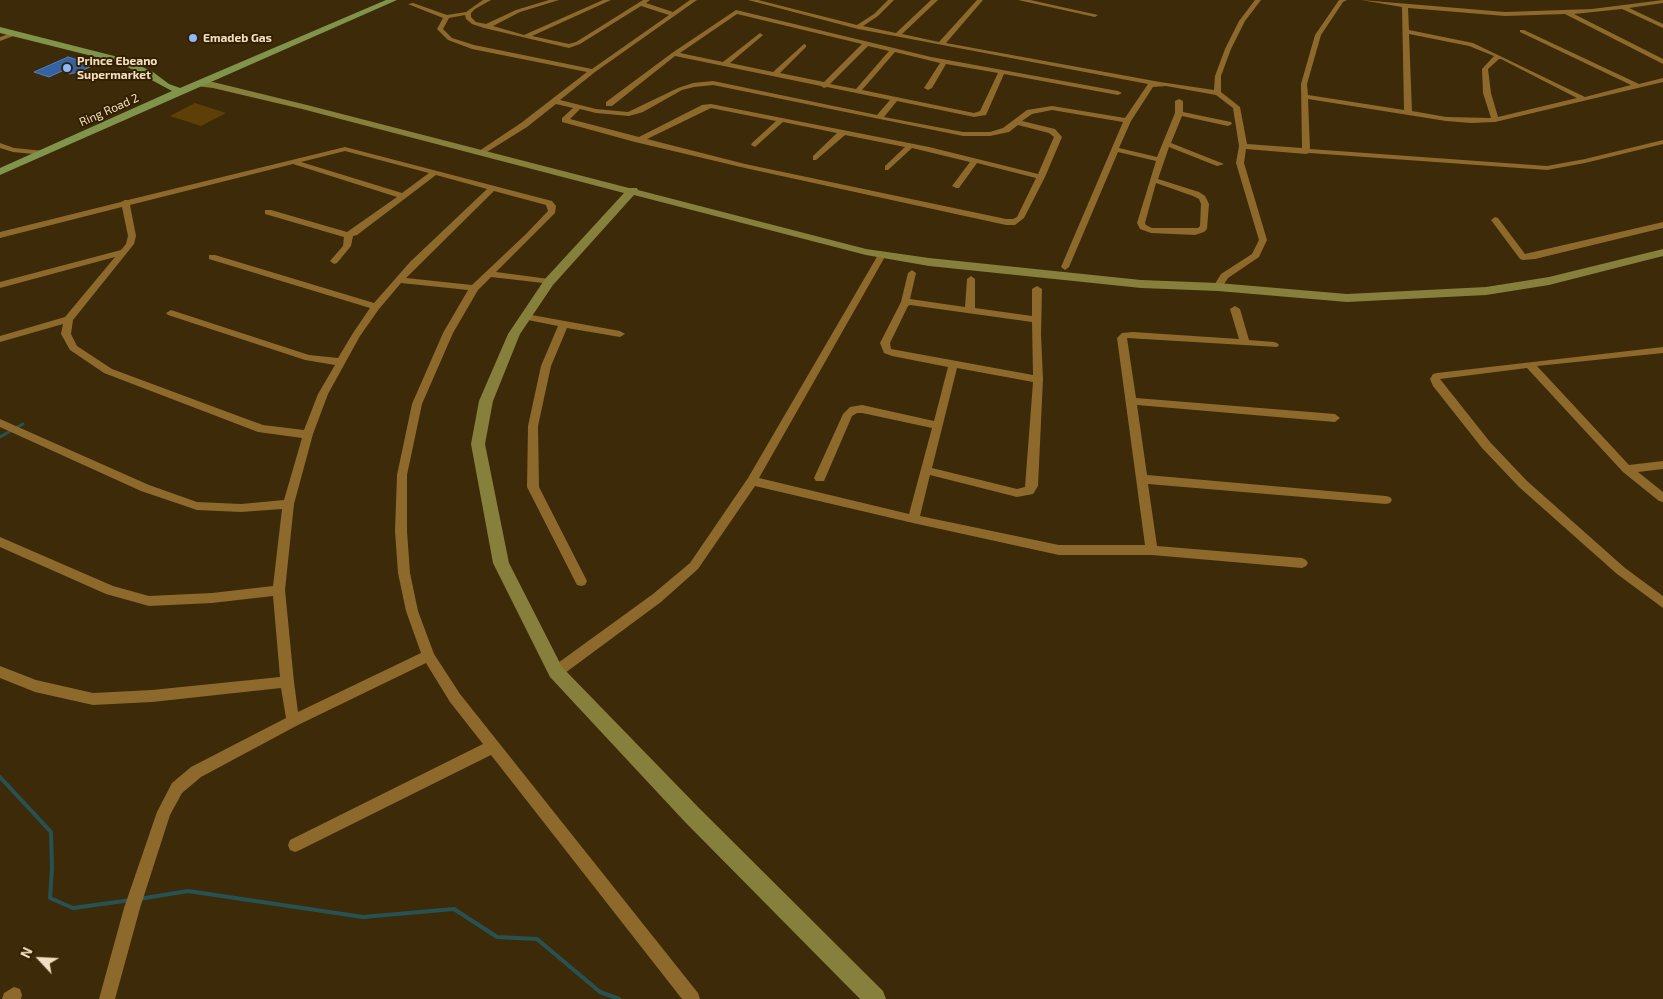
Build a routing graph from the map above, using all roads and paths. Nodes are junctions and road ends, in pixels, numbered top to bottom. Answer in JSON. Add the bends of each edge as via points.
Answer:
{"nodes":[{"id":1,"x":393,"y":0,"type":"edge"},
{"id":2,"x":488,"y":0,"type":"edge"},
{"id":3,"x":556,"y":0,"type":"edge"},
{"id":4,"x":608,"y":0,"type":"edge"},
{"id":5,"x":647,"y":0,"type":"edge"},
{"id":6,"x":694,"y":0,"type":"edge"},
{"id":7,"x":751,"y":0,"type":"edge"},
{"id":8,"x":891,"y":0,"type":"edge"},
{"id":9,"x":935,"y":0,"type":"edge"},
{"id":10,"x":980,"y":0,"type":"edge"},
{"id":11,"x":1021,"y":0,"type":"edge"},
{"id":12,"x":1258,"y":0,"type":"edge"},
{"id":13,"x":1344,"y":0,"type":"edge"},
{"id":14,"x":1364,"y":0,"type":"edge"},
{"id":15,"x":1439,"y":0,"type":"edge"},
{"id":16,"x":1663,"y":1,"type":"edge"},
{"id":17,"x":411,"y":4,"type":"dead end"},
{"id":18,"x":641,"y":4,"type":"junction"},
{"id":19,"x":1405,"y":6,"type":"junction"},
{"id":20,"x":1621,"y":6,"type":"junction"},
{"id":21,"x":1444,"y":10,"type":"junction"},
{"id":22,"x":1567,"y":12,"type":"junction"},
{"id":23,"x":468,"y":13,"type":"junction"},
{"id":24,"x":674,"y":14,"type":"junction"},
{"id":25,"x":1095,"y":15,"type":"dead end"},
{"id":26,"x":446,"y":18,"type":"junction"},
{"id":27,"x":1663,"y":26,"type":"edge"},
{"id":28,"x":486,"y":27,"type":"junction"},
{"id":29,"x":858,"y":27,"type":"junction"},
{"id":30,"x":0,"y":30,"type":"edge"},
{"id":31,"x":1406,"y":31,"type":"junction"},
{"id":32,"x":1522,"y":31,"type":"dead end"},
{"id":33,"x":14,"y":34,"type":"junction"},
{"id":34,"x":760,"y":35,"type":"dead end"},
{"id":35,"x":897,"y":35,"type":"junction"},
{"id":36,"x":525,"y":37,"type":"junction"},
{"id":37,"x":0,"y":39,"type":"edge"},
{"id":38,"x":866,"y":44,"type":"junction"},
{"id":39,"x":941,"y":44,"type":"junction"},
{"id":40,"x":804,"y":46,"type":"dead end"},
{"id":41,"x":893,"y":50,"type":"junction"},
{"id":42,"x":674,"y":54,"type":"junction"},
{"id":43,"x":1498,"y":56,"type":"junction"},
{"id":44,"x":944,"y":61,"type":"junction"},
{"id":45,"x":1663,"y":62,"type":"edge"},
{"id":46,"x":724,"y":65,"type":"junction"},
{"id":47,"x":593,"y":71,"type":"junction"},
{"id":48,"x":1002,"y":72,"type":"junction"},
{"id":49,"x":774,"y":75,"type":"junction"},
{"id":50,"x":1663,"y":80,"type":"edge"},
{"id":51,"x":199,"y":84,"type":"junction"},
{"id":52,"x":1158,"y":84,"type":"junction"},
{"id":53,"x":824,"y":86,"type":"junction"},
{"id":54,"x":1638,"y":86,"type":"junction"},
{"id":55,"x":928,"y":88,"type":"dead end"},
{"id":56,"x":180,"y":91,"type":"junction"},
{"id":57,"x":857,"y":92,"type":"junction"},
{"id":58,"x":1118,"y":93,"type":"dead end"},
{"id":59,"x":1218,"y":93,"type":"junction"},
{"id":60,"x":1304,"y":96,"type":"junction"},
{"id":61,"x":1584,"y":99,"type":"junction"},
{"id":62,"x":894,"y":100,"type":"junction"},
{"id":63,"x":1179,"y":101,"type":"dead end"},
{"id":64,"x":553,"y":102,"type":"junction"},
{"id":65,"x":608,"y":104,"type":"dead end"},
{"id":66,"x":577,"y":108,"type":"junction"},
{"id":67,"x":1179,"y":113,"type":"junction"},
{"id":68,"x":1408,"y":113,"type":"junction"},
{"id":69,"x":879,"y":118,"type":"junction"},
{"id":70,"x":781,"y":120,"type":"junction"},
{"id":71,"x":1495,"y":120,"type":"junction"},
{"id":72,"x":1016,"y":122,"type":"junction"},
{"id":73,"x":1127,"y":122,"type":"junction"},
{"id":74,"x":1228,"y":124,"type":"dead end"},
{"id":75,"x":843,"y":132,"type":"junction"},
{"id":76,"x":638,"y":140,"type":"junction"},
{"id":77,"x":1663,"y":142,"type":"edge"},
{"id":78,"x":1167,"y":144,"type":"junction"},
{"id":79,"x":0,"y":145,"type":"edge"},
{"id":80,"x":755,"y":145,"type":"dead end"},
{"id":81,"x":910,"y":146,"type":"junction"},
{"id":82,"x":1243,"y":146,"type":"junction"},
{"id":83,"x":1115,"y":149,"type":"junction"},
{"id":84,"x":13,"y":150,"type":"junction"},
{"id":85,"x":1306,"y":152,"type":"junction"},
{"id":86,"x":44,"y":153,"type":"junction"},
{"id":87,"x":482,"y":153,"type":"junction"},
{"id":88,"x":0,"y":156,"type":"edge"},
{"id":89,"x":816,"y":158,"type":"dead end"},
{"id":90,"x":1160,"y":160,"type":"junction"},
{"id":91,"x":289,"y":161,"type":"junction"},
{"id":92,"x":975,"y":161,"type":"junction"},
{"id":93,"x":1220,"y":164,"type":"dead end"},
{"id":94,"x":888,"y":168,"type":"dead end"},
{"id":95,"x":0,"y":172,"type":"edge"},
{"id":96,"x":435,"y":172,"type":"junction"},
{"id":97,"x":1042,"y":177,"type":"junction"},
{"id":98,"x":1154,"y":180,"type":"junction"},
{"id":99,"x":956,"y":186,"type":"dead end"},
{"id":100,"x":492,"y":188,"type":"junction"},
{"id":101,"x":633,"y":190,"type":"junction"},
{"id":102,"x":402,"y":196,"type":"junction"},
{"id":103,"x":125,"y":202,"type":"junction"},
{"id":104,"x":268,"y":212,"type":"dead end"},
{"id":105,"x":1495,"y":220,"type":"dead end"},
{"id":106,"x":1663,"y":224,"type":"edge"},
{"id":107,"x":0,"y":235,"type":"edge"},
{"id":108,"x":349,"y":235,"type":"junction"},
{"id":109,"x":122,"y":252,"type":"junction"},
{"id":110,"x":1663,"y":252,"type":"edge"},
{"id":111,"x":882,"y":256,"type":"junction"},
{"id":112,"x":212,"y":257,"type":"dead end"},
{"id":113,"x":334,"y":261,"type":"dead end"},
{"id":114,"x":1065,"y":267,"type":"dead end"},
{"id":115,"x":912,"y":273,"type":"dead end"},
{"id":116,"x":489,"y":274,"type":"junction"},
{"id":117,"x":971,"y":279,"type":"dead end"},
{"id":118,"x":398,"y":280,"type":"junction"},
{"id":119,"x":549,"y":282,"type":"junction"},
{"id":120,"x":0,"y":285,"type":"edge"},
{"id":121,"x":1218,"y":287,"type":"junction"},
{"id":122,"x":474,"y":288,"type":"junction"},
{"id":123,"x":1037,"y":290,"type":"dead end"},
{"id":124,"x":907,"y":303,"type":"junction"},
{"id":125,"x":376,"y":307,"type":"junction"},
{"id":126,"x":1235,"y":309,"type":"dead end"},
{"id":127,"x":970,"y":310,"type":"junction"},
{"id":128,"x":170,"y":313,"type":"dead end"},
{"id":129,"x":526,"y":317,"type":"junction"},
{"id":130,"x":68,"y":319,"type":"junction"},
{"id":131,"x":1036,"y":320,"type":"junction"},
{"id":132,"x":564,"y":324,"type":"junction"},
{"id":133,"x":620,"y":334,"type":"dead end"},
{"id":134,"x":0,"y":339,"type":"edge"},
{"id":135,"x":1245,"y":343,"type":"junction"},
{"id":136,"x":1274,"y":345,"type":"dead end"},
{"id":137,"x":1663,"y":350,"type":"edge"},
{"id":138,"x":341,"y":362,"type":"junction"},
{"id":139,"x":1529,"y":364,"type":"junction"},
{"id":140,"x":952,"y":366,"type":"junction"},
{"id":141,"x":1038,"y":379,"type":"junction"},
{"id":142,"x":1131,"y":401,"type":"junction"},
{"id":143,"x":1335,"y":418,"type":"dead end"},
{"id":144,"x":3,"y":425,"type":"edge"},
{"id":145,"x":937,"y":425,"type":"junction"},
{"id":146,"x":308,"y":434,"type":"junction"},
{"id":147,"x":1663,"y":465,"type":"edge"},
{"id":148,"x":1627,"y":469,"type":"junction"},
{"id":149,"x":925,"y":470,"type":"junction"},
{"id":150,"x":820,"y":478,"type":"dead end"},
{"id":151,"x":1143,"y":479,"type":"junction"},
{"id":152,"x":752,"y":481,"type":"junction"},
{"id":153,"x":1663,"y":498,"type":"edge"},
{"id":154,"x":1386,"y":500,"type":"dead end"},
{"id":155,"x":288,"y":504,"type":"junction"},
{"id":156,"x":913,"y":519,"type":"junction"},
{"id":157,"x":0,"y":542,"type":"edge"},
{"id":158,"x":1152,"y":550,"type":"junction"},
{"id":159,"x":1302,"y":563,"type":"dead end"},
{"id":160,"x":580,"y":581,"type":"dead end"},
{"id":161,"x":279,"y":590,"type":"junction"},
{"id":162,"x":1663,"y":602,"type":"edge"},
{"id":163,"x":428,"y":656,"type":"junction"},
{"id":164,"x":0,"y":672,"type":"edge"},
{"id":165,"x":556,"y":672,"type":"junction"},
{"id":166,"x":287,"y":682,"type":"junction"},
{"id":167,"x":293,"y":720,"type":"junction"},
{"id":168,"x":492,"y":747,"type":"junction"},
{"id":169,"x":295,"y":845,"type":"dead end"},
{"id":170,"x":107,"y":999,"type":"edge"},
{"id":171,"x":692,"y":999,"type":"edge"},
{"id":172,"x":875,"y":999,"type":"edge"}],
"edges":[{"from":1,"to":51,"type":"main road","name":"Ring Road 2"},
{"from":2,"to":23,"type":"street"},
{"from":3,"to":28,"type":"street","via":[[518,11]]},
{"from":4,"to":36,"type":"street"},
{"from":5,"to":18,"type":"street"},
{"from":6,"to":24,"type":"street"},
{"from":7,"to":29,"type":"street"},
{"from":8,"to":29,"type":"street"},
{"from":9,"to":35,"type":"street"},
{"from":10,"to":39,"type":"street"},
{"from":11,"to":25,"type":"street"},
{"from":12,"to":59,"type":"street","via":[[1228,48],[1218,76]]},
{"from":13,"to":60,"type":"street","via":[[1318,35],[1304,84]]},
{"from":14,"to":19,"type":"street"},
{"from":15,"to":21,"type":"street"},
{"from":16,"to":20,"type":"street"},
{"from":17,"to":26,"type":"street"},
{"from":18,"to":24,"type":"street"},
{"from":18,"to":36,"type":"street","via":[[578,44],[561,45]]},
{"from":19,"to":21,"type":"street"},
{"from":19,"to":31,"type":"street"},
{"from":20,"to":22,"type":"street"},
{"from":20,"to":27,"type":"street"},
{"from":21,"to":22,"type":"street","via":[[1505,14]]},
{"from":22,"to":45,"type":"street"},
{"from":23,"to":26,"type":"street"},
{"from":23,"to":28,"type":"street","via":[[468,18],[474,23]]},
{"from":24,"to":47,"type":"street"},
{"from":26,"to":47,"type":"street","via":[[440,29],[450,39],[472,47]]},
{"from":28,"to":36,"type":"street"},
{"from":29,"to":35,"type":"street"},
{"from":30,"to":33,"type":"main road"},
{"from":31,"to":43,"type":"street","via":[[1471,44]]},
{"from":31,"to":68,"type":"street"},
{"from":32,"to":54,"type":"street"},
{"from":33,"to":37,"type":"street"},
{"from":33,"to":56,"type":"main road","via":[[123,61]]},
{"from":34,"to":46,"type":"street"},
{"from":35,"to":39,"type":"street"},
{"from":38,"to":41,"type":"street"},
{"from":38,"to":42,"type":"street","via":[[736,12]]},
{"from":38,"to":53,"type":"street"},
{"from":39,"to":52,"type":"street"},
{"from":40,"to":49,"type":"street"},
{"from":41,"to":44,"type":"street"},
{"from":41,"to":57,"type":"street"},
{"from":42,"to":46,"type":"street"},
{"from":42,"to":65,"type":"street"},
{"from":43,"to":61,"type":"street"},
{"from":43,"to":71,"type":"street","via":[[1485,69],[1487,93]]},
{"from":44,"to":48,"type":"street"},
{"from":44,"to":55,"type":"street"},
{"from":46,"to":49,"type":"street"},
{"from":47,"to":64,"type":"street"},
{"from":48,"to":58,"type":"street"},
{"from":48,"to":62,"type":"street","via":[[983,113],[979,115]]},
{"from":49,"to":53,"type":"street"},
{"from":50,"to":54,"type":"street"},
{"from":51,"to":56,"type":"main road","name":"Ring Road 2"},
{"from":51,"to":87,"type":"street"},
{"from":52,"to":59,"type":"street"},
{"from":52,"to":73,"type":"street","via":[[1147,88]]},
{"from":53,"to":57,"type":"street"},
{"from":54,"to":61,"type":"street"},
{"from":56,"to":86,"type":"main road","name":"Ring Road 2"},
{"from":57,"to":62,"type":"street"},
{"from":59,"to":82,"type":"street","via":[[1236,107]]},
{"from":60,"to":68,"type":"street"},
{"from":60,"to":85,"type":"street"},
{"from":61,"to":71,"type":"street"},
{"from":62,"to":69,"type":"street"},
{"from":63,"to":67,"type":"street"},
{"from":64,"to":66,"type":"street"},
{"from":64,"to":87,"type":"street"},
{"from":66,"to":69,"type":"street","via":[[629,114],[680,89],[713,83]]},
{"from":66,"to":76,"type":"street","via":[[565,120]]},
{"from":67,"to":74,"type":"street"},
{"from":67,"to":78,"type":"street"},
{"from":68,"to":71,"type":"street","via":[[1471,121]]},
{"from":69,"to":72,"type":"street","via":[[963,134],[990,134],[1006,130]]},
{"from":70,"to":75,"type":"street"},
{"from":70,"to":76,"type":"street","via":[[711,106]]},
{"from":70,"to":80,"type":"street"},
{"from":72,"to":73,"type":"street","via":[[1030,112],[1052,108]]},
{"from":72,"to":97,"type":"street","via":[[1052,131],[1058,136]]},
{"from":73,"to":83,"type":"street"},
{"from":75,"to":81,"type":"street"},
{"from":75,"to":89,"type":"street"},
{"from":76,"to":97,"type":"street","via":[[1006,222],[1020,218]]},
{"from":77,"to":85,"type":"street","via":[[1547,168]]},
{"from":78,"to":90,"type":"street"},
{"from":78,"to":93,"type":"street"},
{"from":79,"to":84,"type":"street"},
{"from":81,"to":92,"type":"street"},
{"from":81,"to":94,"type":"street"},
{"from":82,"to":85,"type":"street"},
{"from":82,"to":121,"type":"street","via":[[1240,163],[1263,240],[1256,255],[1224,276]]},
{"from":83,"to":90,"type":"street"},
{"from":83,"to":114,"type":"street"},
{"from":84,"to":86,"type":"street"},
{"from":84,"to":88,"type":"street"},
{"from":86,"to":95,"type":"main road","name":"Ring Road 2"},
{"from":87,"to":101,"type":"street"},
{"from":90,"to":98,"type":"street"},
{"from":91,"to":96,"type":"street","via":[[345,149]]},
{"from":91,"to":102,"type":"street"},
{"from":91,"to":103,"type":"street"},
{"from":92,"to":97,"type":"street"},
{"from":92,"to":99,"type":"street"},
{"from":96,"to":100,"type":"street"},
{"from":96,"to":102,"type":"street"},
{"from":98,"to":98,"type":"street","via":[[1202,198],[1204,227],[1195,232],[1143,227],[1141,223]]},
{"from":100,"to":116,"type":"street","via":[[549,203],[552,211]]},
{"from":100,"to":118,"type":"street"},
{"from":101,"to":111,"type":"street"},
{"from":101,"to":119,"type":"street"},
{"from":102,"to":108,"type":"street"},
{"from":103,"to":107,"type":"street"},
{"from":103,"to":109,"type":"street","via":[[132,236],[130,244]]},
{"from":104,"to":108,"type":"street"},
{"from":105,"to":106,"type":"street","via":[[1523,257]]},
{"from":108,"to":113,"type":"street","via":[[347,246]]},
{"from":109,"to":120,"type":"street"},
{"from":109,"to":130,"type":"street"},
{"from":110,"to":121,"type":"street","via":[[1549,281],[1486,291],[1347,298]]},
{"from":111,"to":121,"type":"street","via":[[1141,284]]},
{"from":111,"to":152,"type":"street"},
{"from":112,"to":125,"type":"street"},
{"from":115,"to":124,"type":"street"},
{"from":116,"to":119,"type":"street"},
{"from":116,"to":122,"type":"street"},
{"from":117,"to":127,"type":"street"},
{"from":118,"to":122,"type":"street"},
{"from":118,"to":125,"type":"street"},
{"from":119,"to":129,"type":"street"},
{"from":122,"to":163,"type":"street","via":[[448,333],[417,404],[402,475],[404,573],[412,611]]},
{"from":123,"to":131,"type":"street"},
{"from":124,"to":127,"type":"street"},
{"from":124,"to":140,"type":"street","via":[[885,343],[887,351]]},
{"from":125,"to":138,"type":"street"},
{"from":126,"to":135,"type":"street"},
{"from":127,"to":131,"type":"street"},
{"from":128,"to":138,"type":"street","via":[[308,358]]},
{"from":129,"to":132,"type":"street"},
{"from":129,"to":165,"type":"street","via":[[514,334],[486,401],[478,444],[501,562]]},
{"from":130,"to":134,"type":"street"},
{"from":130,"to":146,"type":"street","via":[[66,334],[73,348],[108,371],[262,429]]},
{"from":131,"to":141,"type":"street"},
{"from":132,"to":133,"type":"street"},
{"from":132,"to":160,"type":"street","via":[[546,366],[533,426],[533,488]]},
{"from":135,"to":136,"type":"street"},
{"from":135,"to":142,"type":"street","via":[[1125,335],[1122,338]]},
{"from":137,"to":139,"type":"street"},
{"from":138,"to":146,"type":"street"},
{"from":139,"to":148,"type":"street"},
{"from":139,"to":162,"type":"street","via":[[1437,376],[1435,379],[1486,445],[1523,484],[1621,571]]},
{"from":140,"to":141,"type":"street"},
{"from":140,"to":145,"type":"street"},
{"from":141,"to":149,"type":"street","via":[[1030,491],[1017,493]]},
{"from":142,"to":143,"type":"street"},
{"from":142,"to":151,"type":"street"},
{"from":144,"to":155,"type":"street","via":[[144,488],[197,506],[241,508]]},
{"from":145,"to":149,"type":"street"},
{"from":145,"to":150,"type":"street","via":[[854,410],[848,414]]},
{"from":146,"to":155,"type":"street"},
{"from":147,"to":148,"type":"street"},
{"from":148,"to":153,"type":"street"},
{"from":149,"to":156,"type":"street"},
{"from":151,"to":154,"type":"street"},
{"from":151,"to":158,"type":"street"},
{"from":152,"to":156,"type":"street"},
{"from":152,"to":165,"type":"street","via":[[694,566],[657,598]]},
{"from":155,"to":161,"type":"street"},
{"from":156,"to":158,"type":"street","via":[[1059,550]]},
{"from":157,"to":161,"type":"street","via":[[110,590],[149,601]]},
{"from":158,"to":159,"type":"street"},
{"from":161,"to":166,"type":"street"},
{"from":163,"to":167,"type":"street"},
{"from":163,"to":168,"type":"street"},
{"from":164,"to":166,"type":"street","via":[[35,686],[94,699]]},
{"from":165,"to":172,"type":"street"},
{"from":166,"to":167,"type":"street"},
{"from":167,"to":170,"type":"street","via":[[196,772],[177,788],[164,812],[138,888]]},
{"from":168,"to":169,"type":"street"},
{"from":168,"to":171,"type":"street"}]}
